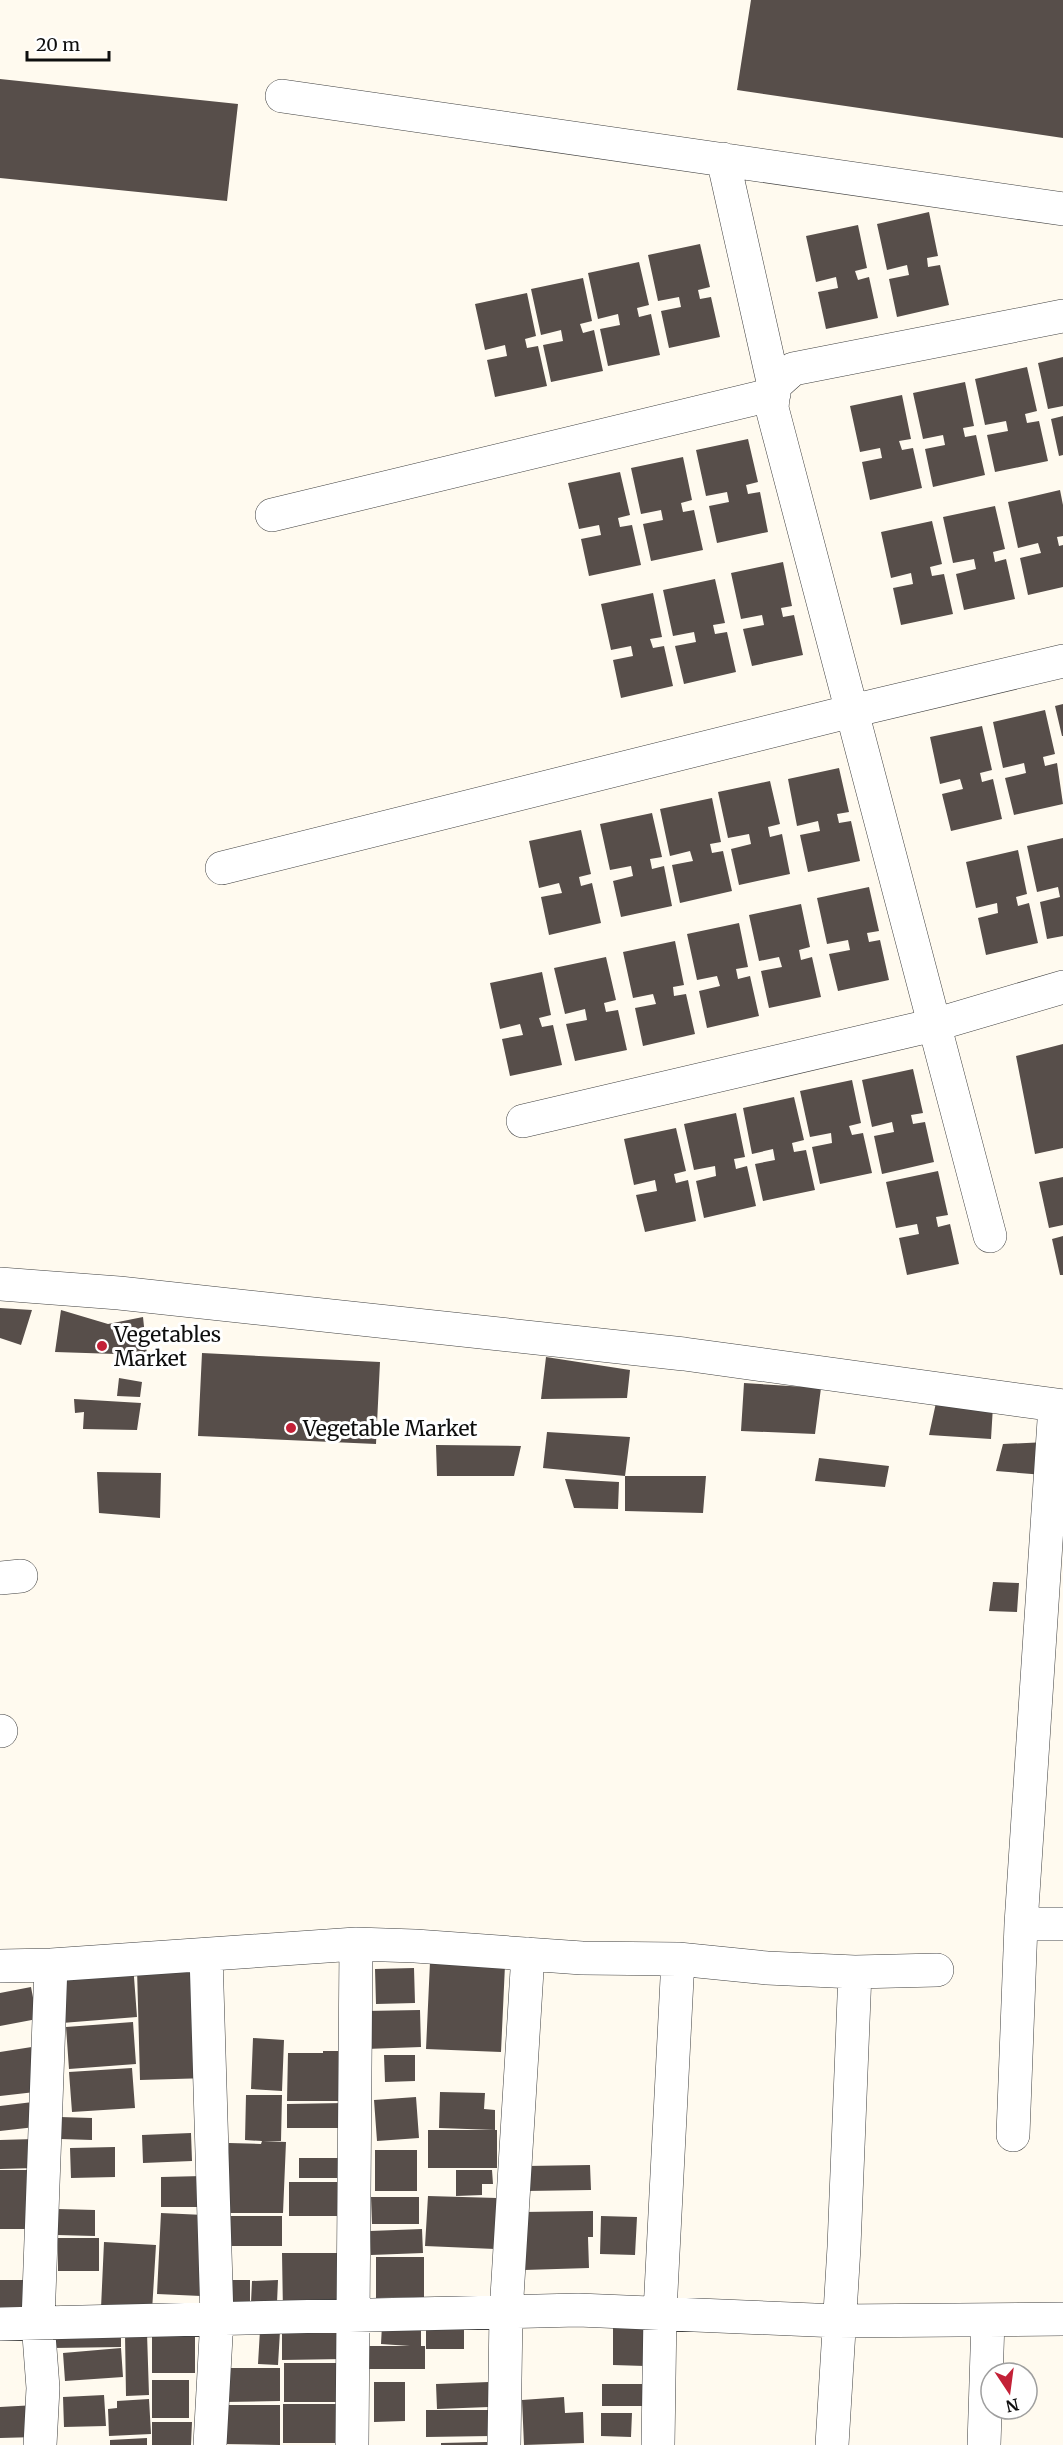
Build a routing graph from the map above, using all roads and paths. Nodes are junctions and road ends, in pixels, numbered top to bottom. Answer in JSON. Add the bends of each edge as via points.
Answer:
{"nodes":[{"id":1,"x":282,"y":96,"type":"dead end"},
{"id":2,"x":723,"y":159,"type":"junction"},
{"id":3,"x":1063,"y":209,"type":"edge"},
{"id":4,"x":1063,"y":316,"type":"edge"},
{"id":5,"x":774,"y":390,"type":"junction"},
{"id":6,"x":272,"y":515,"type":"dead end"},
{"id":7,"x":1063,"y":661,"type":"edge"},
{"id":8,"x":852,"y":711,"type":"junction"},
{"id":9,"x":222,"y":868,"type":"dead end"},
{"id":10,"x":1063,"y":987,"type":"edge"},
{"id":11,"x":934,"y":1025,"type":"junction"},
{"id":12,"x":523,"y":1121,"type":"dead end"},
{"id":13,"x":990,"y":1236,"type":"dead end"},
{"id":14,"x":0,"y":1284,"type":"edge"},
{"id":15,"x":1059,"y":1405,"type":"edge"},
{"id":16,"x":1021,"y":1924,"type":"junction"},
{"id":17,"x":1063,"y":1924,"type":"edge"},
{"id":18,"x":356,"y":1944,"type":"junction"},
{"id":19,"x":207,"y":1954,"type":"junction"},
{"id":20,"x":528,"y":1954,"type":"junction"},
{"id":21,"x":678,"y":1959,"type":"junction"},
{"id":22,"x":51,"y":1965,"type":"junction"},
{"id":23,"x":0,"y":1966,"type":"edge"},
{"id":24,"x":937,"y":1970,"type":"dead end"},
{"id":25,"x":855,"y":1972,"type":"junction"},
{"id":26,"x":1013,"y":2135,"type":"dead end"},
{"id":27,"x":660,"y":2312,"type":"junction"},
{"id":28,"x":506,"y":2313,"type":"junction"},
{"id":29,"x":352,"y":2316,"type":"junction"},
{"id":30,"x":217,"y":2318,"type":"junction"},
{"id":31,"x":1063,"y":2319,"type":"edge"},
{"id":32,"x":988,"y":2320,"type":"junction"},
{"id":33,"x":838,"y":2321,"type":"junction"},
{"id":34,"x":38,"y":2322,"type":"junction"},
{"id":35,"x":0,"y":2324,"type":"edge"},
{"id":36,"x":40,"y":2445,"type":"edge"},
{"id":37,"x":210,"y":2445,"type":"edge"},
{"id":38,"x":352,"y":2445,"type":"edge"},
{"id":39,"x":504,"y":2445,"type":"edge"},
{"id":40,"x":658,"y":2445,"type":"edge"},
{"id":41,"x":832,"y":2445,"type":"edge"},
{"id":42,"x":984,"y":2445,"type":"edge"}],
"edges":[{"from":1,"to":2,"type":"street"},
{"from":2,"to":3,"type":"street"},
{"from":2,"to":5,"type":"street"},
{"from":4,"to":5,"type":"street","via":[[793,369]]},
{"from":5,"to":6,"type":"street"},
{"from":5,"to":8,"type":"street","via":[[772,408]]},
{"from":7,"to":8,"type":"street"},
{"from":8,"to":9,"type":"street"},
{"from":8,"to":11,"type":"street"},
{"from":10,"to":11,"type":"street"},
{"from":11,"to":12,"type":"street"},
{"from":11,"to":13,"type":"street"},
{"from":14,"to":15,"type":"street","via":[[119,1293],[672,1352]]},
{"from":15,"to":16,"type":"street"},
{"from":16,"to":17,"type":"street"},
{"from":16,"to":26,"type":"street"},
{"from":18,"to":19,"type":"street"},
{"from":18,"to":20,"type":"street"},
{"from":18,"to":29,"type":"street"},
{"from":19,"to":22,"type":"street"},
{"from":19,"to":30,"type":"street"},
{"from":20,"to":21,"type":"street","via":[[582,1959]]},
{"from":20,"to":28,"type":"street"},
{"from":21,"to":25,"type":"street"},
{"from":21,"to":27,"type":"street"},
{"from":22,"to":23,"type":"street"},
{"from":22,"to":34,"type":"street"},
{"from":24,"to":25,"type":"street"},
{"from":25,"to":33,"type":"street"},
{"from":27,"to":28,"type":"street"},
{"from":27,"to":33,"type":"street"},
{"from":27,"to":40,"type":"street"},
{"from":28,"to":29,"type":"street"},
{"from":28,"to":39,"type":"street"},
{"from":29,"to":30,"type":"street"},
{"from":29,"to":38,"type":"street"},
{"from":30,"to":34,"type":"street"},
{"from":30,"to":37,"type":"street"},
{"from":31,"to":32,"type":"street"},
{"from":32,"to":33,"type":"street"},
{"from":32,"to":42,"type":"street"},
{"from":33,"to":41,"type":"street"},
{"from":34,"to":35,"type":"street"},
{"from":34,"to":36,"type":"street","via":[[43,2388]]}]}
